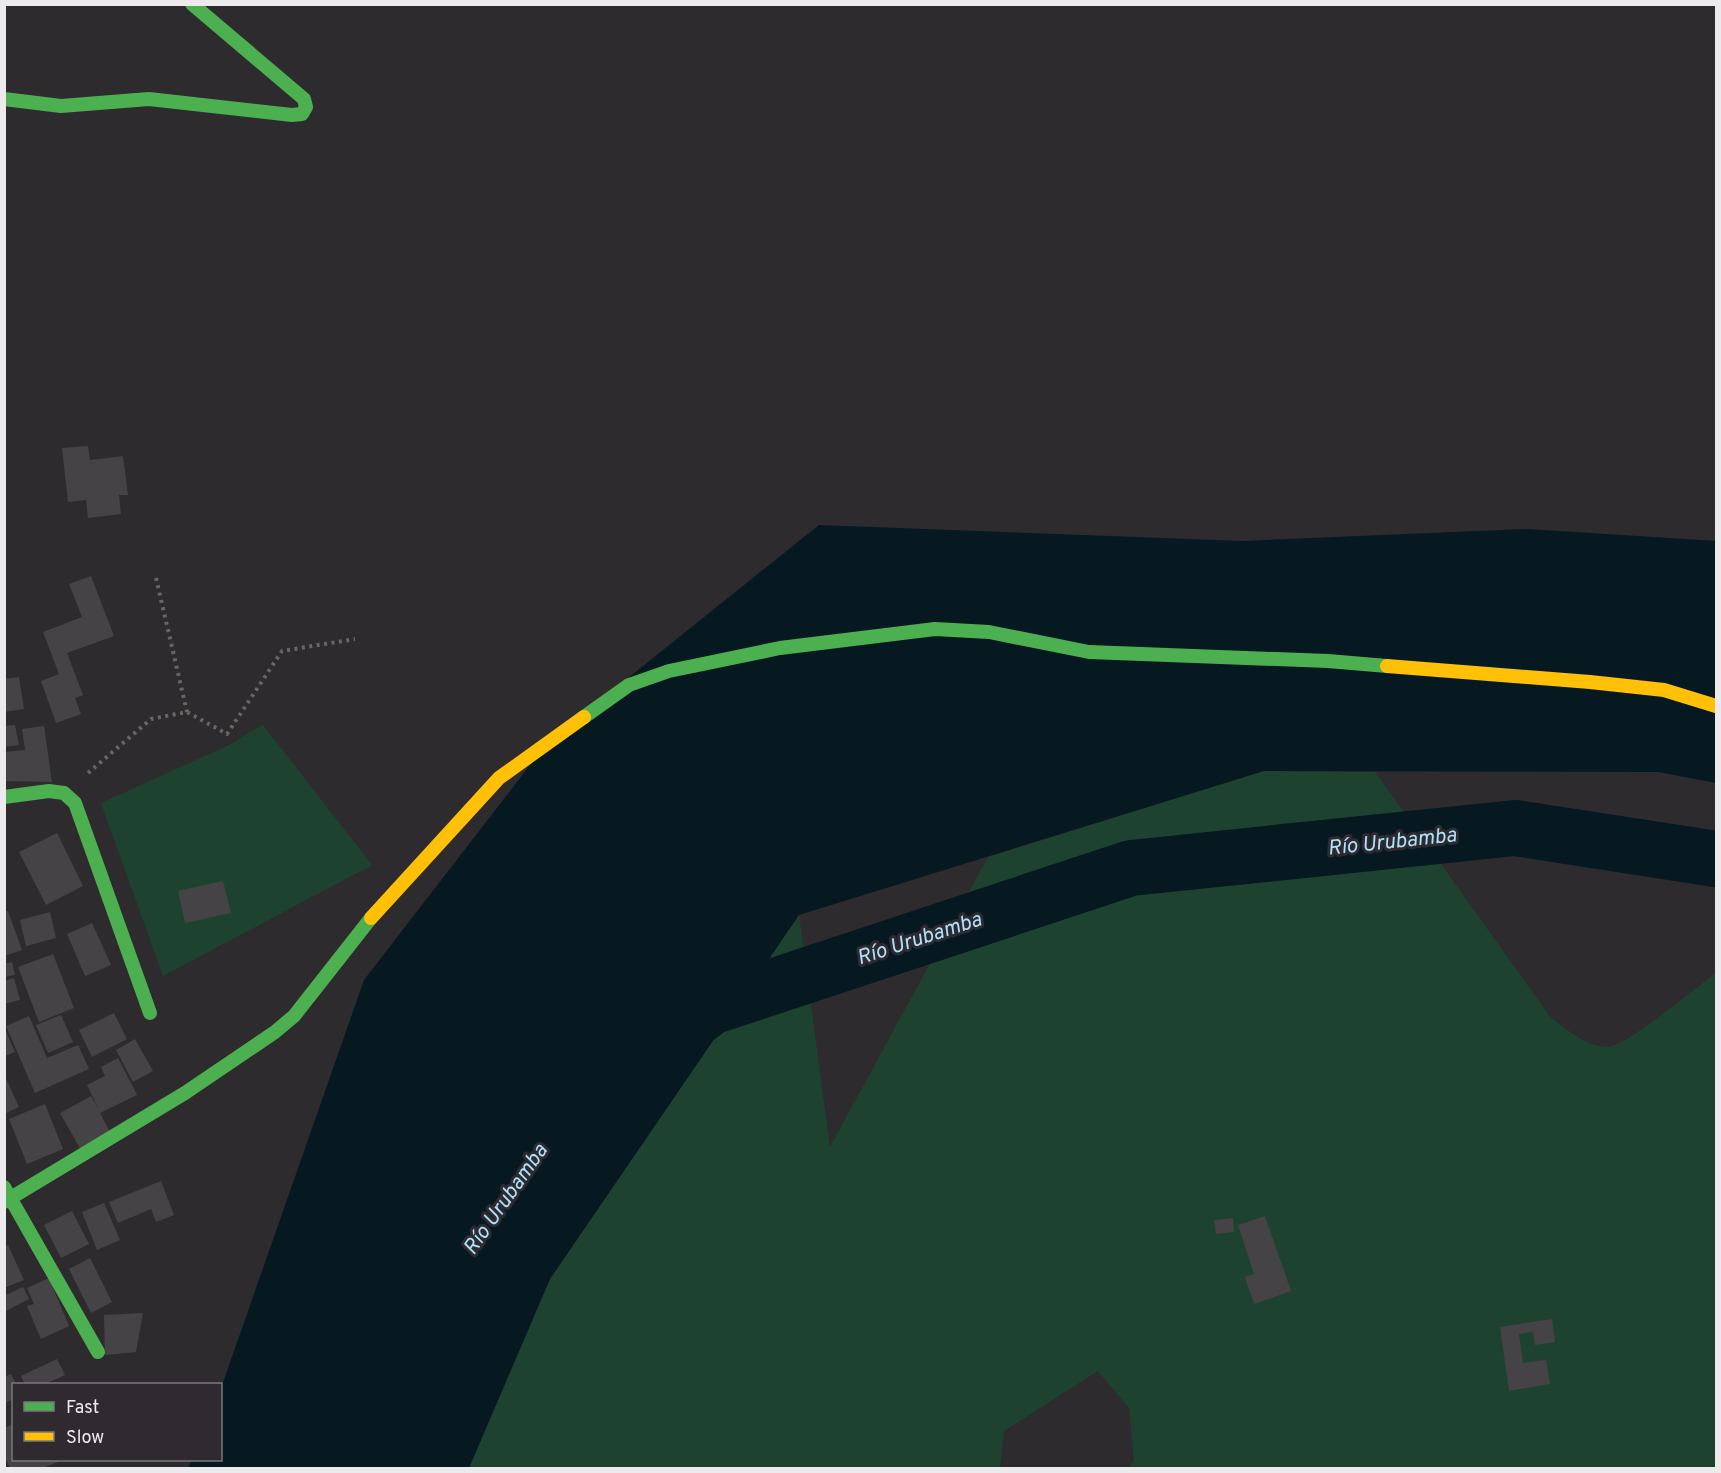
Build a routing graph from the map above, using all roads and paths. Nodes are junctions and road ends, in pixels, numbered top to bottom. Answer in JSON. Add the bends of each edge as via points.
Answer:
{"nodes":[{"id":1,"x":192,"y":4,"type":"edge"},
{"id":2,"x":4,"y":99,"type":"edge"},
{"id":3,"x":156,"y":578,"type":"dead end"},
{"id":4,"x":355,"y":639,"type":"dead end"},
{"id":5,"x":1716,"y":706,"type":"edge"},
{"id":6,"x":188,"y":712,"type":"junction"},
{"id":7,"x":64,"y":793,"type":"junction"},
{"id":8,"x":4,"y":797,"type":"edge"},
{"id":9,"x":150,"y":1013,"type":"dead end"},
{"id":10,"x":6,"y":1196,"type":"edge"},
{"id":11,"x":98,"y":1352,"type":"dead end"}],
"edges":[{"from":1,"to":2,"type":"main road","via":[[304,99],[303,114],[149,99],[61,106]]},
{"from":3,"to":6,"type":"path"},
{"from":4,"to":6,"type":"path","via":[[282,651],[227,734]]},
{"from":5,"to":10,"type":"main road","via":[[1664,690],[1590,682],[1328,662],[1089,652],[989,632],[935,629],[780,648],[669,671],[629,686],[499,778],[383,903],[294,1016],[275,1032],[185,1094]]},
{"from":6,"to":7,"type":"path","via":[[151,719]]},
{"from":7,"to":8,"type":"main road"},
{"from":7,"to":9,"type":"main road","via":[[75,803]]},
{"from":10,"to":11,"type":"main road"}]}
